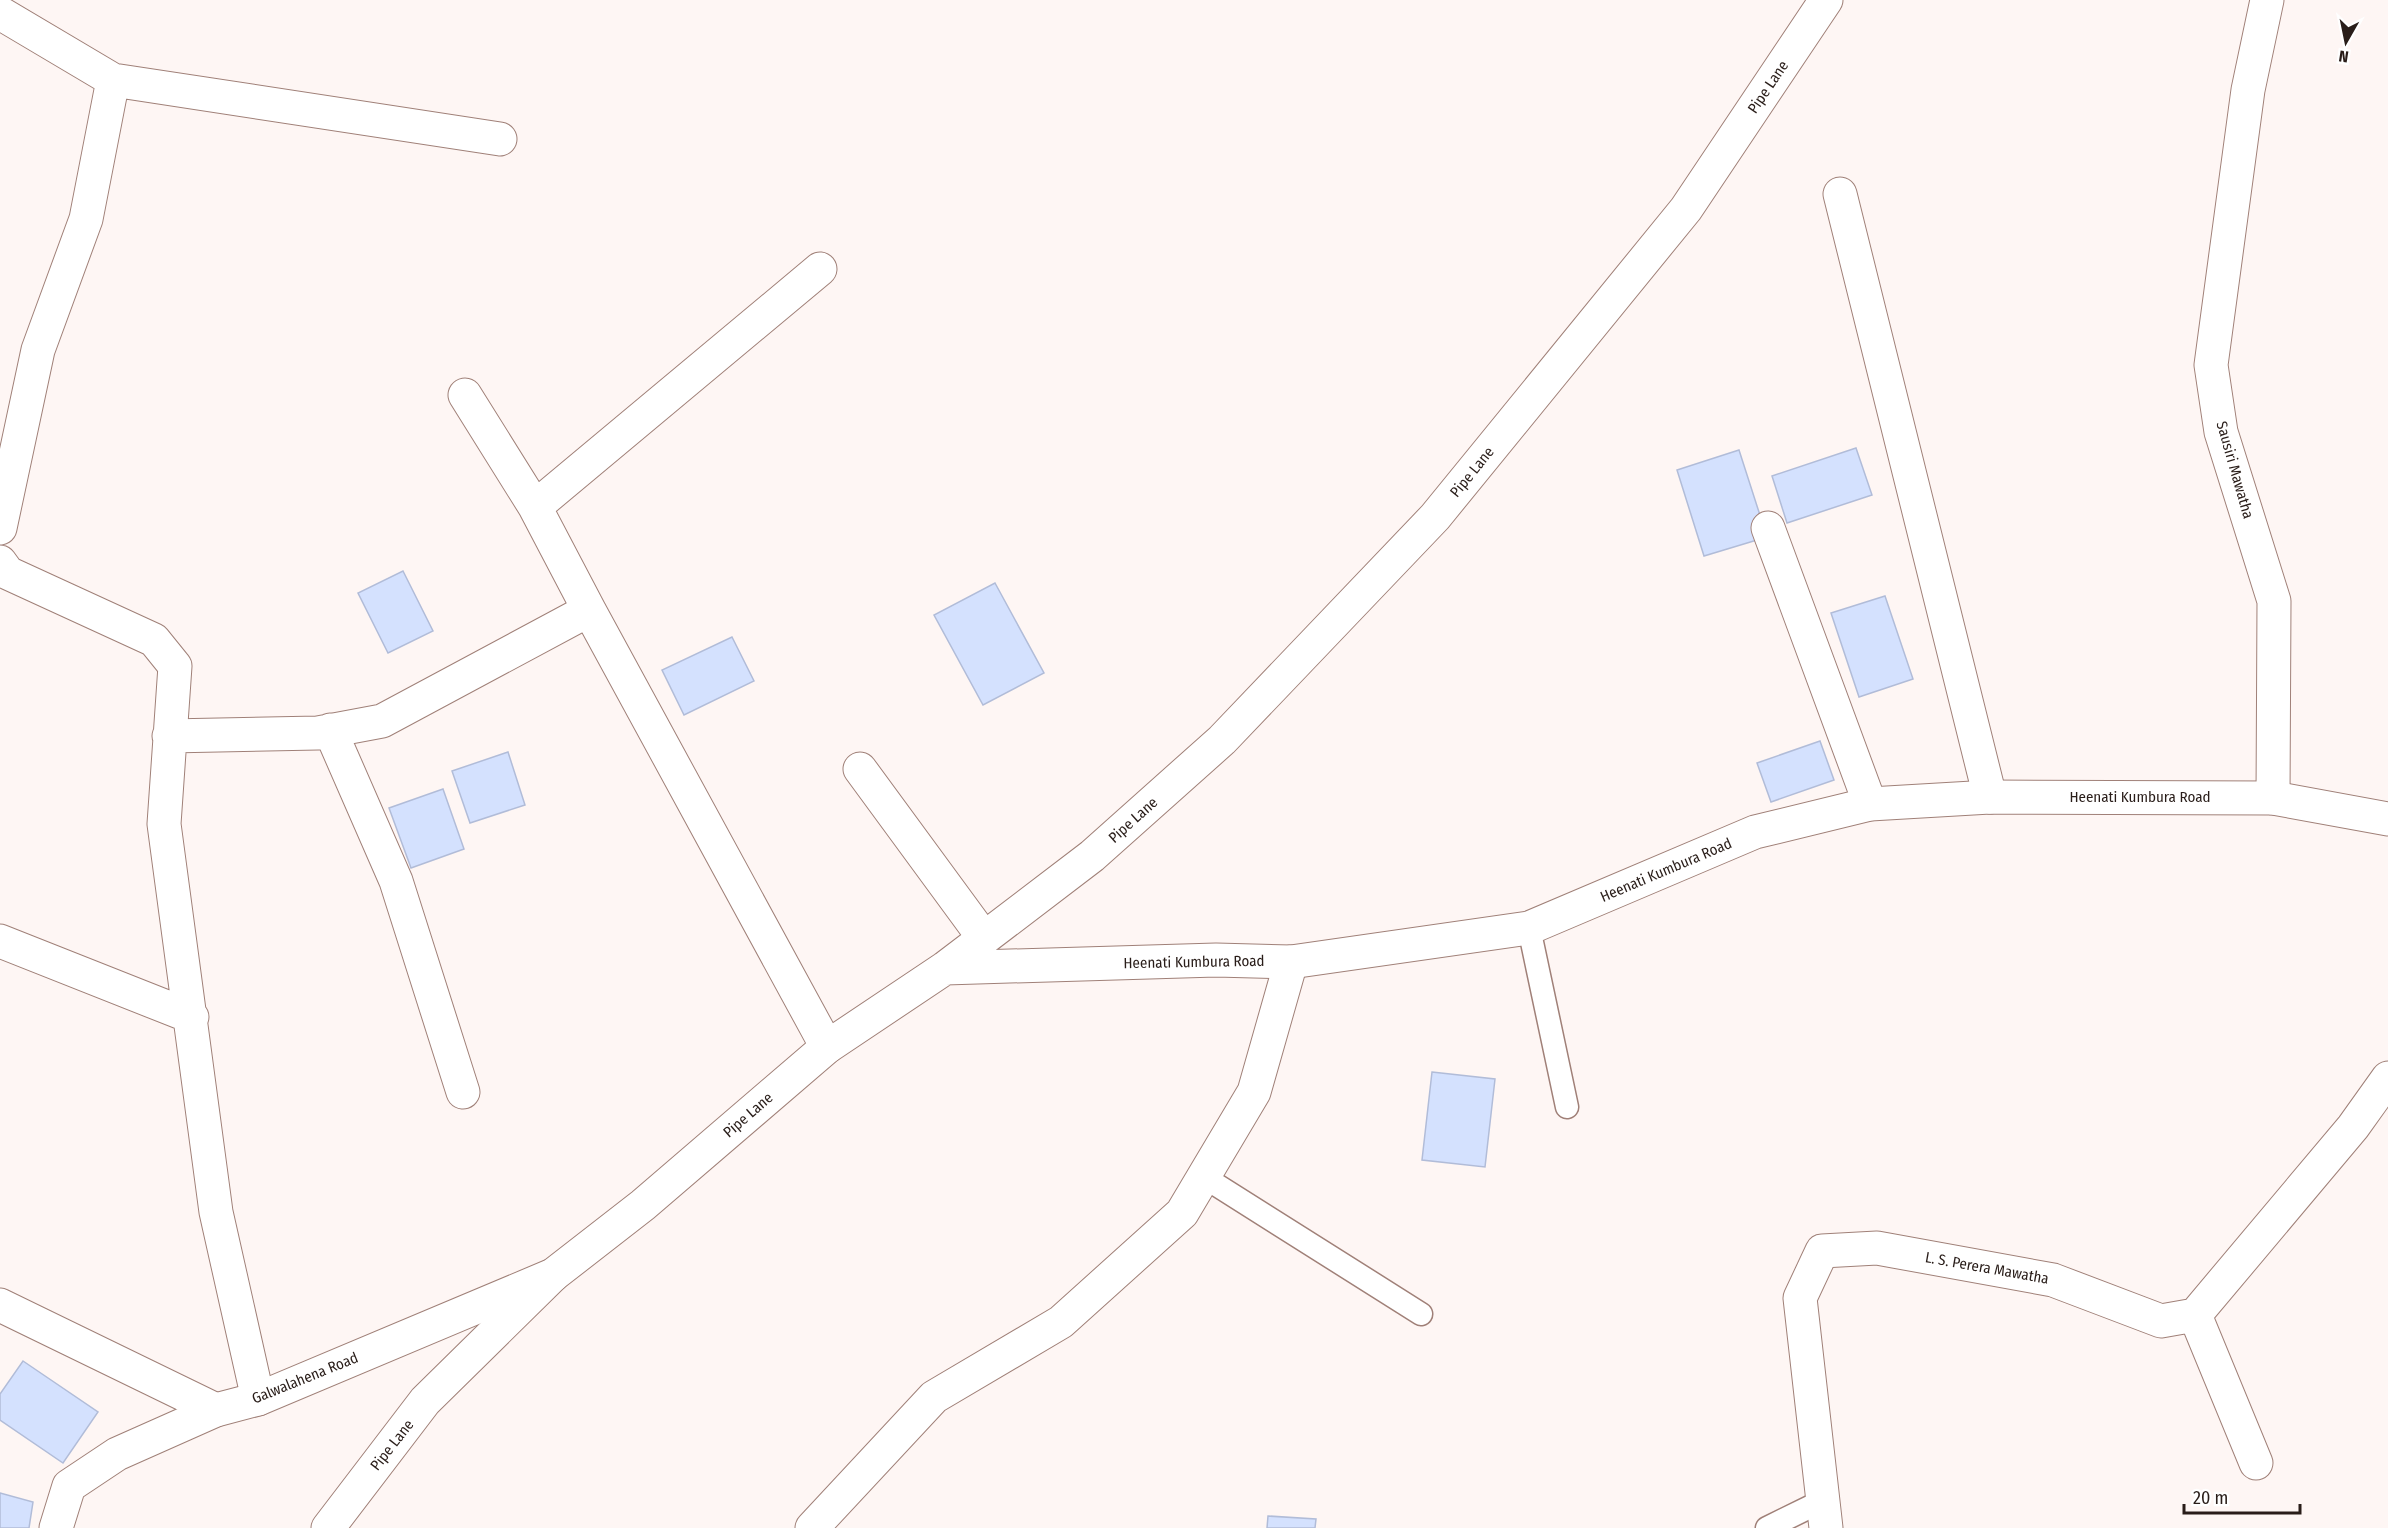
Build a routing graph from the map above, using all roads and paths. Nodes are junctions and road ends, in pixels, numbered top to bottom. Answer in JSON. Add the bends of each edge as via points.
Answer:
{"nodes":[{"id":1,"x":1826,"y":0,"type":"edge"},
{"id":2,"x":2267,"y":0,"type":"edge"},
{"id":3,"x":0,"y":13,"type":"edge"},
{"id":4,"x":113,"y":80,"type":"junction"},
{"id":5,"x":500,"y":140,"type":"dead end"},
{"id":6,"x":1840,"y":194,"type":"dead end"},
{"id":7,"x":820,"y":268,"type":"dead end"},
{"id":8,"x":465,"y":395,"type":"dead end"},
{"id":9,"x":535,"y":507,"type":"junction"},
{"id":10,"x":0,"y":528,"type":"edge"},
{"id":11,"x":1768,"y":528,"type":"dead end"},
{"id":12,"x":0,"y":562,"type":"edge"},
{"id":13,"x":590,"y":610,"type":"junction"},
{"id":14,"x":330,"y":730,"type":"junction"},
{"id":15,"x":169,"y":736,"type":"junction"},
{"id":16,"x":860,"y":769,"type":"dead end"},
{"id":17,"x":1990,"y":797,"type":"junction"},
{"id":18,"x":2273,"y":798,"type":"junction"},
{"id":19,"x":1870,"y":804,"type":"junction"},
{"id":20,"x":2388,"y":819,"type":"edge"},
{"id":21,"x":1529,"y":928,"type":"junction"},
{"id":22,"x":984,"y":938,"type":"junction"},
{"id":23,"x":0,"y":941,"type":"edge"},
{"id":24,"x":1291,"y":962,"type":"junction"},
{"id":25,"x":945,"y":968,"type":"junction"},
{"id":26,"x":192,"y":1017,"type":"junction"},
{"id":27,"x":827,"y":1047,"type":"junction"},
{"id":28,"x":2388,"y":1078,"type":"edge"},
{"id":29,"x":463,"y":1092,"type":"dead end"},
{"id":30,"x":1567,"y":1107,"type":"dead end"},
{"id":31,"x":1204,"y":1177,"type":"junction"},
{"id":32,"x":553,"y":1275,"type":"junction"},
{"id":33,"x":0,"y":1305,"type":"edge"},
{"id":34,"x":1421,"y":1314,"type":"dead end"},
{"id":35,"x":2195,"y":1315,"type":"junction"},
{"id":36,"x":258,"y":1399,"type":"junction"},
{"id":37,"x":216,"y":1410,"type":"junction"},
{"id":38,"x":2256,"y":1463,"type":"dead end"},
{"id":39,"x":1825,"y":1514,"type":"edge"},
{"id":40,"x":56,"y":1528,"type":"edge"},
{"id":41,"x":328,"y":1528,"type":"edge"},
{"id":42,"x":812,"y":1528,"type":"edge"},
{"id":43,"x":1767,"y":1528,"type":"edge"}],
"edges":[{"from":1,"to":22,"type":"street","name":"Pipe Lane","via":[[1686,209],[1436,517],[1222,740],[1092,856]]},
{"from":2,"to":18,"type":"street","name":"Sausiri Mawatha","via":[[2248,90],[2211,364],[2221,432],[2274,601]]},
{"from":3,"to":4,"type":"street"},
{"from":4,"to":5,"type":"street"},
{"from":4,"to":10,"type":"street","via":[[86,219],[38,350]]},
{"from":6,"to":17,"type":"street"},
{"from":7,"to":9,"type":"street"},
{"from":8,"to":9,"type":"street"},
{"from":9,"to":13,"type":"street"},
{"from":11,"to":19,"type":"street"},
{"from":12,"to":15,"type":"street","via":[[8,573],[154,640],[175,666]]},
{"from":13,"to":14,"type":"street","via":[[382,721]]},
{"from":13,"to":27,"type":"street"},
{"from":14,"to":15,"type":"street"},
{"from":14,"to":29,"type":"street","via":[[396,881]]},
{"from":15,"to":26,"type":"street","via":[[164,824]]},
{"from":16,"to":22,"type":"street"},
{"from":17,"to":18,"type":"street","name":"Heenati Kumbura Road"},
{"from":17,"to":19,"type":"street","name":"Heenati Kumbura Road"},
{"from":18,"to":20,"type":"street","name":"Heenati Kumbura Road"},
{"from":19,"to":21,"type":"street","name":"Heenati Kumbura Road","via":[[1755,832]]},
{"from":21,"to":24,"type":"street","name":"Heenati Kumbura Road"},
{"from":21,"to":30,"type":"lane"},
{"from":22,"to":25,"type":"street","name":"Pipe Lane"},
{"from":23,"to":26,"type":"street"},
{"from":24,"to":25,"type":"street","name":"Heenati Kumbura Road","via":[[1216,960]]},
{"from":24,"to":31,"type":"street","via":[[1254,1092]]},
{"from":25,"to":27,"type":"street","name":"Pipe Lane"},
{"from":26,"to":36,"type":"street","via":[[216,1212]]},
{"from":27,"to":32,"type":"street","name":"Pipe Lane","via":[[644,1205]]},
{"from":28,"to":35,"type":"street","via":[[2353,1127]]},
{"from":31,"to":34,"type":"lane"},
{"from":31,"to":42,"type":"street","via":[[1182,1213],[1061,1322],[934,1397]]},
{"from":32,"to":36,"type":"street","name":"Galwalahena Road"},
{"from":32,"to":41,"type":"street","name":"Pipe Lane","via":[[425,1401]]},
{"from":33,"to":37,"type":"street"},
{"from":35,"to":38,"type":"street"},
{"from":35,"to":39,"type":"street","name":"L. S. Perera Mawatha","via":[[2161,1321],[2053,1280],[1877,1248],[1822,1251],[1800,1298]]},
{"from":36,"to":37,"type":"street","name":"Galwalahena Road"},
{"from":37,"to":40,"type":"street","name":"Galwalahena Road","via":[[117,1454],[69,1486]]},
{"from":39,"to":43,"type":"lane"}]}
